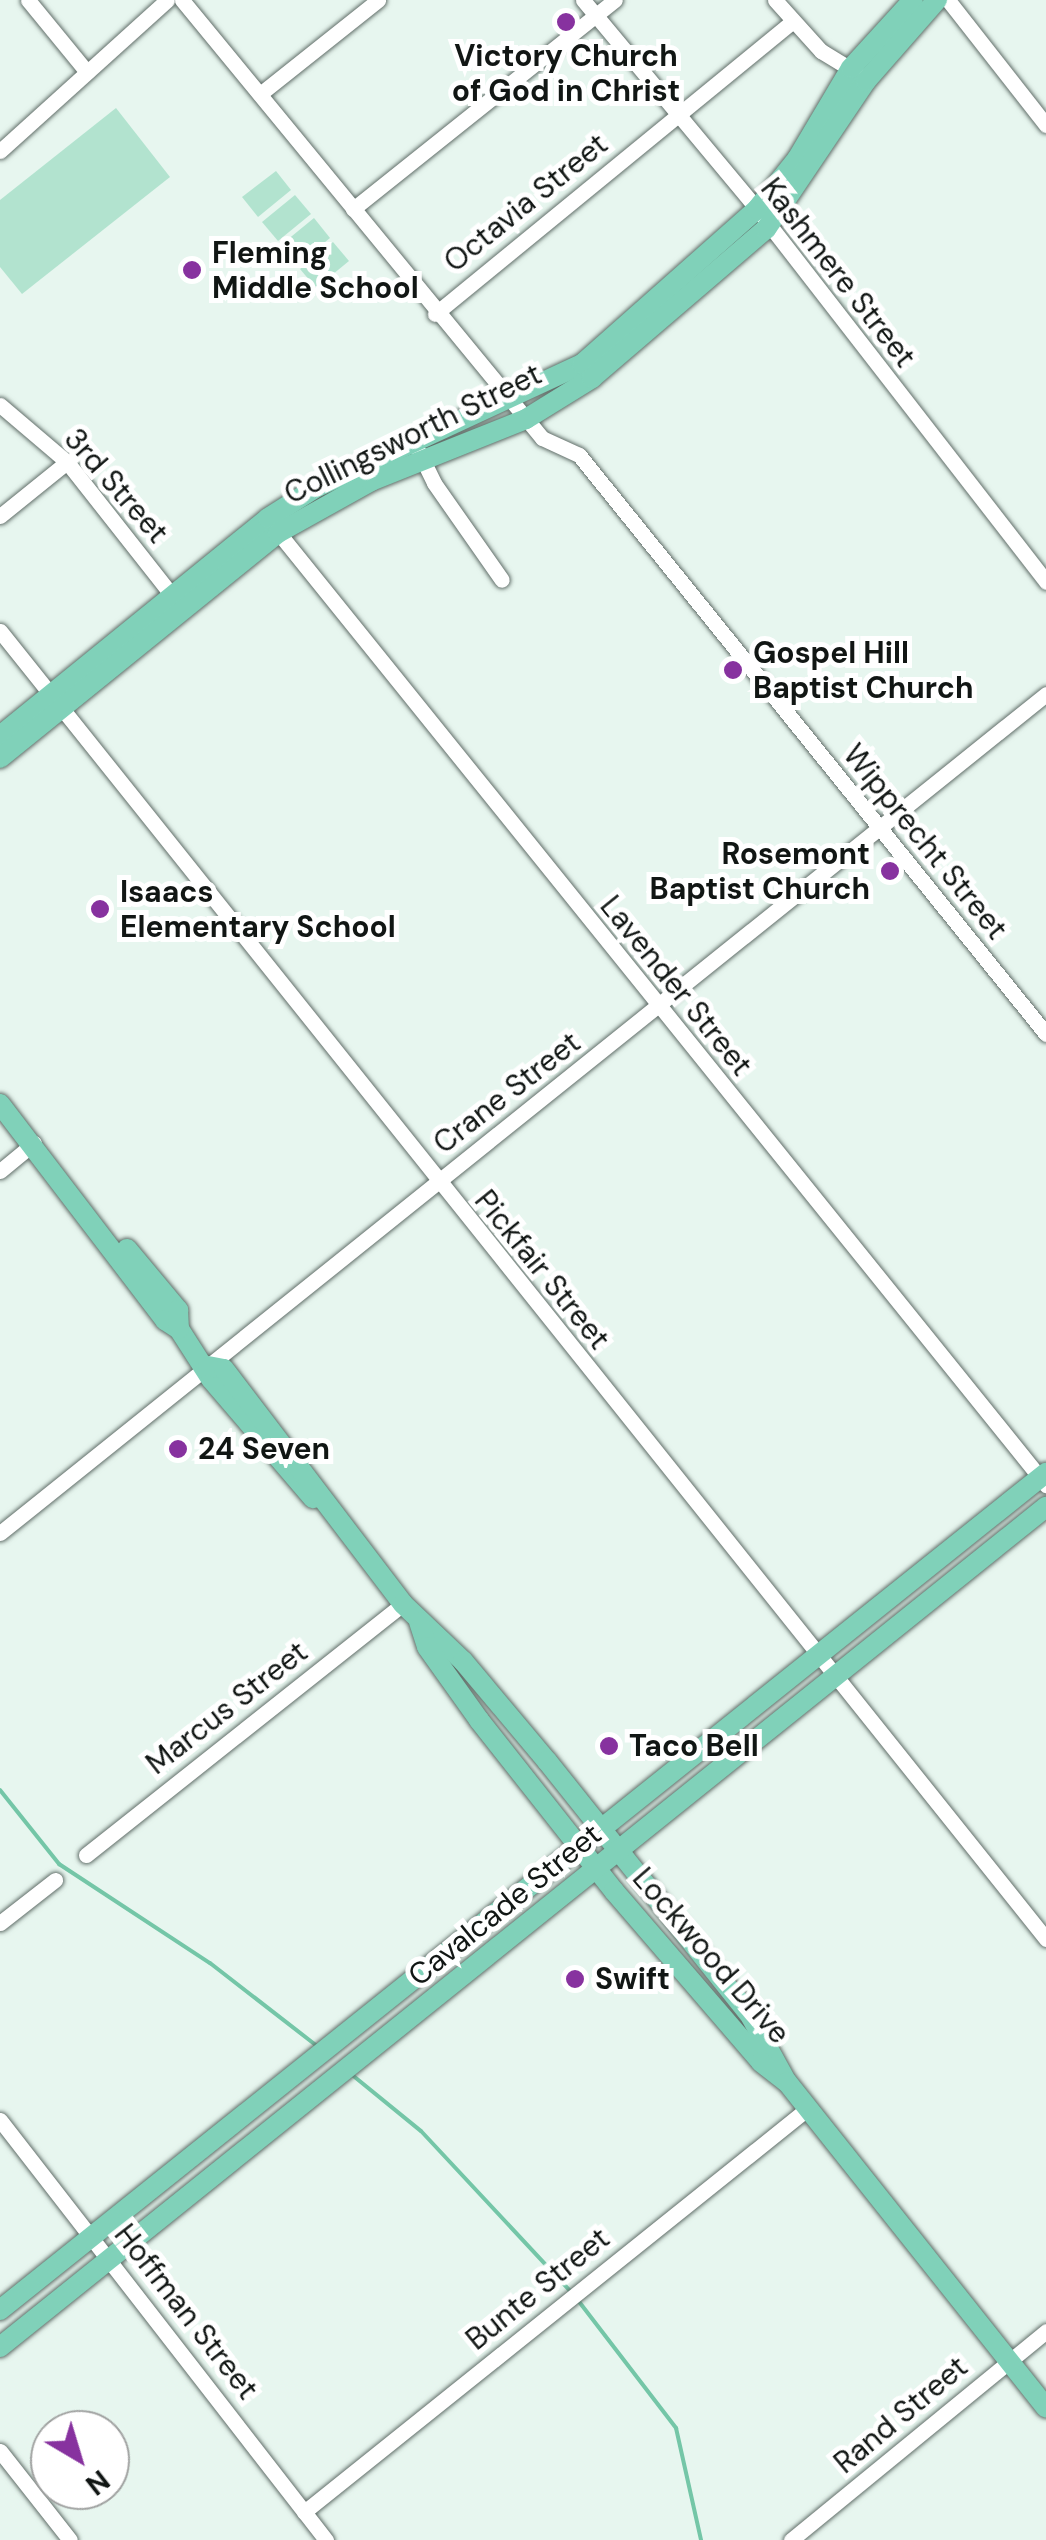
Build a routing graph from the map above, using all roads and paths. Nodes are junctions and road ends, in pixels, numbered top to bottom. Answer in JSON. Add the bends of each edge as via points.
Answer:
{"nodes":[{"id":1,"x":28,"y":0,"type":"edge"},
{"id":2,"x":167,"y":0,"type":"edge"},
{"id":3,"x":182,"y":0,"type":"edge"},
{"id":4,"x":378,"y":0,"type":"edge"},
{"id":5,"x":584,"y":0,"type":"edge"},
{"id":6,"x":615,"y":0,"type":"edge"},
{"id":7,"x":775,"y":0,"type":"edge"},
{"id":8,"x":914,"y":0,"type":"edge"},
{"id":9,"x":937,"y":0,"type":"edge"},
{"id":10,"x":948,"y":0,"type":"edge"},
{"id":11,"x":596,"y":16,"type":"junction"},
{"id":12,"x":792,"y":22,"type":"junction"},
{"id":13,"x":87,"y":72,"type":"junction"},
{"id":14,"x":859,"y":74,"type":"junction"},
{"id":15,"x":260,"y":94,"type":"junction"},
{"id":16,"x":676,"y":117,"type":"junction"},
{"id":17,"x":1046,"y":125,"type":"edge"},
{"id":18,"x":0,"y":151,"type":"edge"},
{"id":19,"x":353,"y":209,"type":"junction"},
{"id":20,"x":757,"y":209,"type":"junction"},
{"id":21,"x":766,"y":229,"type":"junction"},
{"id":22,"x":435,"y":314,"type":"junction"},
{"id":23,"x":510,"y":402,"type":"junction"},
{"id":24,"x":0,"y":405,"type":"edge"},
{"id":25,"x":526,"y":418,"type":"junction"},
{"id":26,"x":419,"y":452,"type":"junction"},
{"id":27,"x":67,"y":462,"type":"junction"},
{"id":28,"x":0,"y":516,"type":"edge"},
{"id":29,"x":273,"y":526,"type":"junction"},
{"id":30,"x":502,"y":580,"type":"dead end"},
{"id":31,"x":1046,"y":582,"type":"edge"},
{"id":32,"x":178,"y":603,"type":"junction"},
{"id":33,"x":0,"y":632,"type":"edge"},
{"id":34,"x":1046,"y":694,"type":"edge"},
{"id":35,"x":57,"y":702,"type":"junction"},
{"id":36,"x":0,"y":736,"type":"edge"},
{"id":37,"x":0,"y":758,"type":"edge"},
{"id":38,"x":879,"y":829,"type":"junction"},
{"id":39,"x":658,"y":1008,"type":"junction"},
{"id":40,"x":1046,"y":1034,"type":"edge"},
{"id":41,"x":0,"y":1104,"type":"edge"},
{"id":42,"x":34,"y":1144,"type":"junction"},
{"id":43,"x":0,"y":1171,"type":"edge"},
{"id":44,"x":436,"y":1184,"type":"junction"},
{"id":45,"x":208,"y":1366,"type":"junction"},
{"id":46,"x":1044,"y":1478,"type":"edge"},
{"id":47,"x":1046,"y":1506,"type":"edge"},
{"id":48,"x":0,"y":1533,"type":"edge"},
{"id":49,"x":930,"y":1566,"type":"junction"},
{"id":50,"x":946,"y":1587,"type":"junction"},
{"id":51,"x":403,"y":1604,"type":"junction"},
{"id":52,"x":419,"y":1622,"type":"junction"},
{"id":53,"x":818,"y":1655,"type":"junction"},
{"id":54,"x":836,"y":1675,"type":"junction"},
{"id":55,"x":502,"y":1706,"type":"junction"},
{"id":56,"x":479,"y":1720,"type":"junction"},
{"id":57,"x":602,"y":1832,"type":"junction"},
{"id":58,"x":582,"y":1849,"type":"junction"},
{"id":59,"x":618,"y":1854,"type":"junction"},
{"id":60,"x":86,"y":1855,"type":"dead end"},
{"id":61,"x":598,"y":1870,"type":"junction"},
{"id":62,"x":55,"y":1880,"type":"dead end"},
{"id":63,"x":0,"y":1924,"type":"edge"},
{"id":64,"x":1046,"y":1938,"type":"edge"},
{"id":65,"x":419,"y":1979,"type":"junction"},
{"id":66,"x":729,"y":1990,"type":"junction"},
{"id":67,"x":435,"y":1999,"type":"junction"},
{"id":68,"x":712,"y":2005,"type":"junction"},
{"id":69,"x":787,"y":2082,"type":"junction"},
{"id":70,"x":260,"y":2106,"type":"junction"},
{"id":71,"x":807,"y":2109,"type":"junction"},
{"id":72,"x":0,"y":2120,"type":"edge"},
{"id":73,"x":278,"y":2126,"type":"junction"},
{"id":74,"x":93,"y":2237,"type":"junction"},
{"id":75,"x":111,"y":2260,"type":"junction"},
{"id":76,"x":0,"y":2310,"type":"edge"},
{"id":77,"x":1046,"y":2331,"type":"edge"},
{"id":78,"x":0,"y":2347,"type":"edge"},
{"id":79,"x":1008,"y":2362,"type":"junction"},
{"id":80,"x":1046,"y":2408,"type":"edge"},
{"id":81,"x":0,"y":2451,"type":"edge"},
{"id":82,"x":304,"y":2512,"type":"junction"},
{"id":83,"x":70,"y":2540,"type":"edge"},
{"id":84,"x":326,"y":2540,"type":"edge"},
{"id":85,"x":791,"y":2540,"type":"edge"}],
"edges":[{"from":1,"to":13,"type":"street"},
{"from":2,"to":13,"type":"street"},
{"from":3,"to":15,"type":"street","name":"Wipprecht Street"},
{"from":4,"to":15,"type":"street"},
{"from":5,"to":11,"type":"street","name":"Kashmere Street"},
{"from":6,"to":11,"type":"street"},
{"from":7,"to":12,"type":"street"},
{"from":8,"to":14,"type":"main road","name":"Collingsworth Street"},
{"from":9,"to":14,"type":"main road","name":"Collingsworth Street"},
{"from":10,"to":17,"type":"street"},
{"from":11,"to":16,"type":"street","name":"Kashmere Street"},
{"from":11,"to":19,"type":"street"},
{"from":12,"to":14,"type":"street","via":[[821,52]]},
{"from":12,"to":16,"type":"street","name":"Octavia Street"},
{"from":13,"to":18,"type":"street"},
{"from":14,"to":20,"type":"main road","name":"Collingsworth Street"},
{"from":14,"to":21,"type":"main road","name":"Collingsworth Street"},
{"from":15,"to":19,"type":"street","name":"Wipprecht Street"},
{"from":16,"to":20,"type":"street","name":"Kashmere Street"},
{"from":16,"to":22,"type":"street","name":"Octavia Street"},
{"from":19,"to":22,"type":"street","name":"Wipprecht Street"},
{"from":20,"to":21,"type":"street","name":"Kashmere Street"},
{"from":20,"to":23,"type":"main road","name":"Collingsworth Street","via":[[582,364]]},
{"from":21,"to":25,"type":"main road","name":"Collingsworth Street","via":[[592,378]]},
{"from":21,"to":31,"type":"street","name":"Kashmere Street"},
{"from":22,"to":23,"type":"street","name":"Wipprecht Street"},
{"from":23,"to":25,"type":"street","name":"Wipprecht Street"},
{"from":23,"to":26,"type":"main road","name":"Collingsworth Street"},
{"from":24,"to":27,"type":"street","name":"3rd Street"},
{"from":25,"to":26,"type":"main road","name":"Collingsworth Street"},
{"from":25,"to":38,"type":"street","name":"Wipprecht Street","via":[[542,438],[579,455]]},
{"from":26,"to":29,"type":"main road","name":"Collingsworth Street"},
{"from":26,"to":30,"type":"street"},
{"from":27,"to":28,"type":"street"},
{"from":27,"to":32,"type":"street","name":"3rd Street"},
{"from":29,"to":32,"type":"main road","name":"Collingsworth Street"},
{"from":29,"to":39,"type":"street","name":"Lavender Street"},
{"from":32,"to":35,"type":"main road","name":"Collingsworth Street"},
{"from":33,"to":35,"type":"street","name":"Pickfair Street"},
{"from":34,"to":38,"type":"street","name":"Crane Street"},
{"from":35,"to":36,"type":"main road","name":"Collingsworth Street"},
{"from":35,"to":37,"type":"main road","name":"Collingsworth Street"},
{"from":35,"to":44,"type":"street","name":"Pickfair Street"},
{"from":38,"to":39,"type":"street","name":"Crane Street"},
{"from":38,"to":40,"type":"street","name":"Wipprecht Street"},
{"from":39,"to":44,"type":"street","name":"Crane Street"},
{"from":39,"to":46,"type":"street","name":"Lavender Street"},
{"from":41,"to":42,"type":"main road","name":"Lockwood Drive"},
{"from":42,"to":43,"type":"street"},
{"from":42,"to":45,"type":"main road","name":"Lockwood Drive","via":[[178,1310],[179,1328]]},
{"from":44,"to":45,"type":"street","name":"Crane Street"},
{"from":44,"to":53,"type":"street","name":"Pickfair Street"},
{"from":45,"to":48,"type":"street","name":"Crane Street"},
{"from":45,"to":51,"type":"main road","name":"Lockwood Drive","via":[[211,1379]]},
{"from":46,"to":49,"type":"main road","name":"Cavalcade Street"},
{"from":47,"to":50,"type":"main road","name":"Cavalcade Street"},
{"from":49,"to":50,"type":"main road"},
{"from":49,"to":53,"type":"main road","name":"Cavalcade Street"},
{"from":50,"to":54,"type":"main road","name":"Cavalcade Street"},
{"from":51,"to":52,"type":"main road","name":"Lockwood Drive"},
{"from":51,"to":60,"type":"street","name":"Marcus Street"},
{"from":52,"to":55,"type":"main road","name":"Lockwood Drive"},
{"from":52,"to":56,"type":"main road","name":"Lockwood Drive","via":[[427,1647]]},
{"from":53,"to":54,"type":"street","name":"Pickfair Street"},
{"from":53,"to":57,"type":"main road","name":"Cavalcade Street"},
{"from":54,"to":59,"type":"main road","name":"Cavalcade Street"},
{"from":54,"to":64,"type":"street","name":"Pickfair Street"},
{"from":55,"to":56,"type":"main road"},
{"from":55,"to":57,"type":"main road","name":"Lockwood Drive"},
{"from":56,"to":58,"type":"main road","name":"Lockwood Drive"},
{"from":57,"to":58,"type":"main road","name":"Cavalcade Street"},
{"from":57,"to":59,"type":"main road","name":"Lockwood Drive"},
{"from":58,"to":61,"type":"main road","name":"Lockwood Drive"},
{"from":58,"to":65,"type":"main road","name":"Cavalcade Street"},
{"from":59,"to":61,"type":"main road","name":"Cavalcade Street"},
{"from":59,"to":66,"type":"main road","name":"Lockwood Drive"},
{"from":61,"to":67,"type":"main road","name":"Cavalcade Street"},
{"from":61,"to":68,"type":"main road","name":"Lockwood Drive"},
{"from":62,"to":63,"type":"street"},
{"from":65,"to":67,"type":"main road"},
{"from":65,"to":70,"type":"main road","name":"Cavalcade Street"},
{"from":66,"to":68,"type":"main road"},
{"from":66,"to":69,"type":"main road","name":"Lockwood Drive"},
{"from":67,"to":73,"type":"main road","name":"Cavalcade Street"},
{"from":68,"to":69,"type":"main road","name":"Lockwood Drive"},
{"from":69,"to":71,"type":"main road","name":"Lockwood Drive"},
{"from":70,"to":73,"type":"main road"},
{"from":70,"to":74,"type":"main road","name":"Cavalcade Street"},
{"from":71,"to":79,"type":"main road","name":"Lockwood Drive"},
{"from":71,"to":82,"type":"street","name":"Bunte Street"},
{"from":72,"to":74,"type":"street","name":"Hoffman Street"},
{"from":73,"to":75,"type":"main road","name":"Cavalcade Street"},
{"from":74,"to":75,"type":"street","name":"Hoffman Street"},
{"from":74,"to":76,"type":"main road","name":"Cavalcade Street"},
{"from":75,"to":78,"type":"main road","name":"Cavalcade Street"},
{"from":75,"to":82,"type":"street","name":"Hoffman Street"},
{"from":77,"to":79,"type":"street","name":"Rand Street"},
{"from":79,"to":80,"type":"main road","name":"Lockwood Drive"},
{"from":79,"to":85,"type":"street","name":"Rand Street"},
{"from":81,"to":83,"type":"street"},
{"from":82,"to":84,"type":"street","name":"Hoffman Street"}]}
